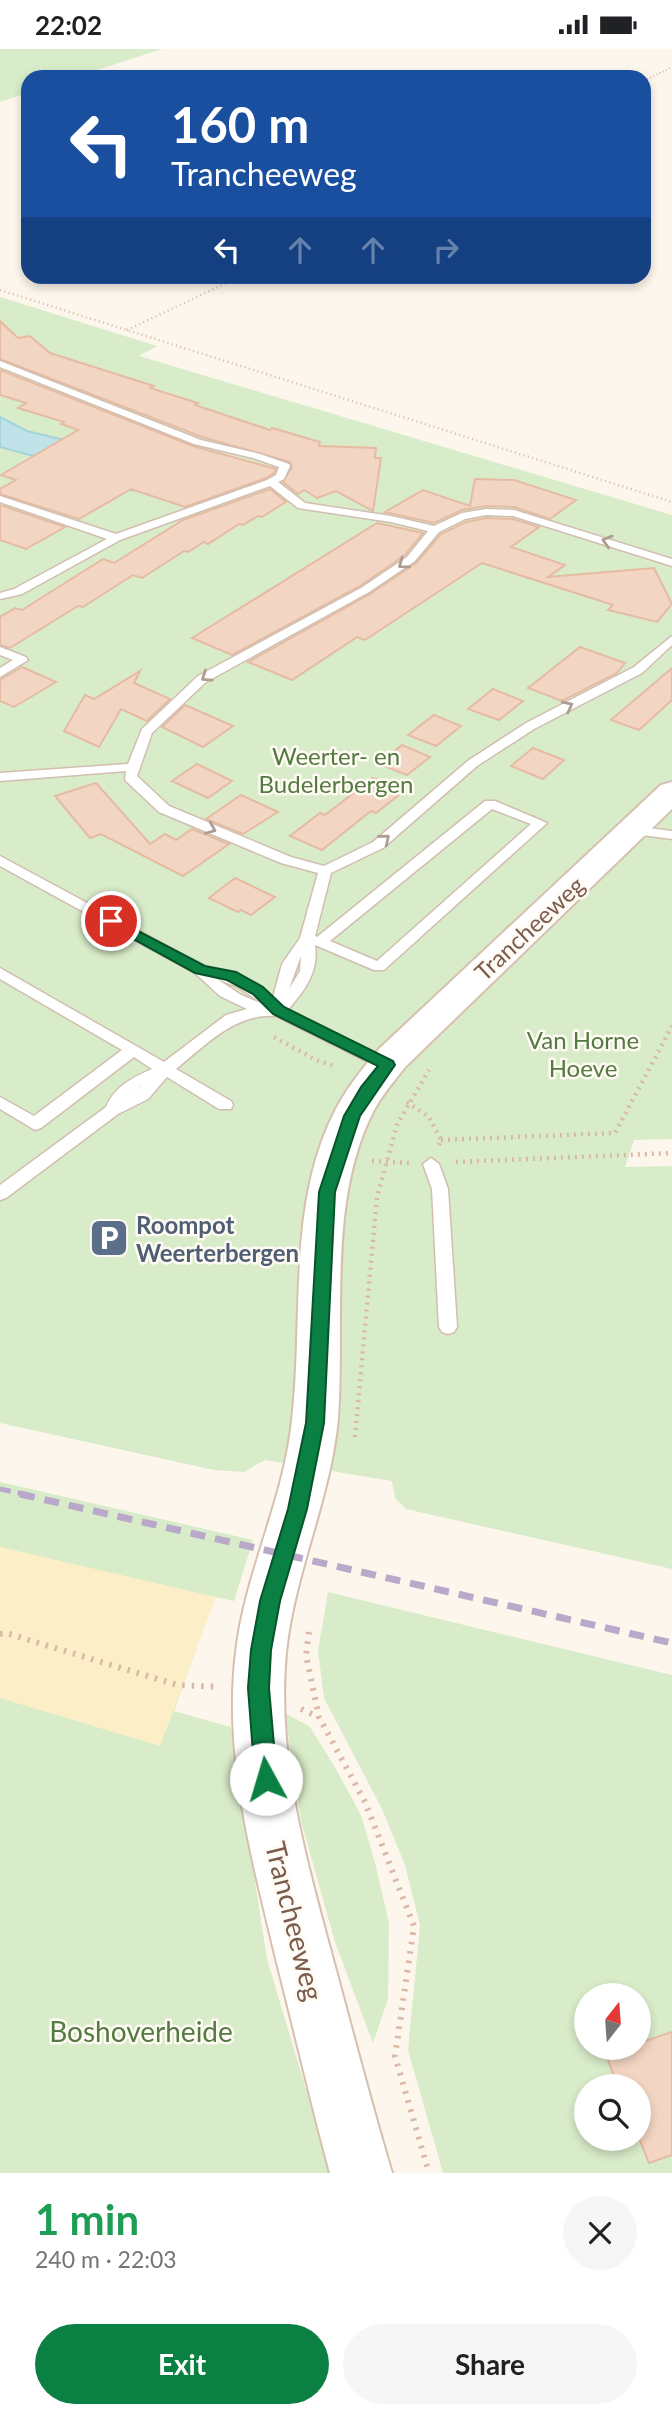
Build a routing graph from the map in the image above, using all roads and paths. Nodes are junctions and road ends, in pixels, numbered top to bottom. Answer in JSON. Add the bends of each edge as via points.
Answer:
{"nodes":[{"id":1,"x":672,"y":67,"type":"edge"},
{"id":2,"x":651,"y":78,"type":"edge"},
{"id":3,"x":224,"y":284,"type":"edge"},
{"id":4,"x":0,"y":291,"type":"edge"},
{"id":5,"x":127,"y":331,"type":"junction"},
{"id":6,"x":0,"y":364,"type":"edge"},
{"id":7,"x":271,"y":482,"type":"junction"},
{"id":8,"x":0,"y":499,"type":"edge"},
{"id":9,"x":672,"y":502,"type":"edge"},
{"id":10,"x":435,"y":530,"type":"junction"},
{"id":11,"x":116,"y":538,"type":"junction"},
{"id":12,"x":672,"y":563,"type":"edge"},
{"id":13,"x":0,"y":596,"type":"edge"},
{"id":14,"x":672,"y":639,"type":"edge"},
{"id":15,"x":0,"y":651,"type":"edge"},
{"id":16,"x":0,"y":673,"type":"edge"},
{"id":17,"x":134,"y":767,"type":"junction"},
{"id":18,"x":0,"y":777,"type":"edge"},
{"id":19,"x":672,"y":792,"type":"edge"},
{"id":20,"x":652,"y":832,"type":"edge"},
{"id":21,"x":0,"y":860,"type":"edge"},
{"id":22,"x":325,"y":871,"type":"junction"},
{"id":23,"x":314,"y":941,"type":"junction"},
{"id":24,"x":200,"y":970,"type":"junction"},
{"id":25,"x":0,"y":973,"type":"edge"},
{"id":26,"x":261,"y":1011,"type":"junction"},
{"id":27,"x":279,"y":1011,"type":"junction"},
{"id":28,"x":237,"y":1016,"type":"junction"},
{"id":29,"x":672,"y":1026,"type":"edge"},
{"id":30,"x":133,"y":1050,"type":"junction"},
{"id":31,"x":165,"y":1069,"type":"junction"},
{"id":32,"x":387,"y":1086,"type":"junction"},
{"id":33,"x":0,"y":1102,"type":"edge"},
{"id":34,"x":225,"y":1105,"type":"dead end"},
{"id":35,"x":672,"y":1153,"type":"edge"},
{"id":36,"x":385,"y":1163,"type":"dead end"},
{"id":37,"x":431,"y":1164,"type":"joint"},
{"id":38,"x":0,"y":1194,"type":"edge"},
{"id":39,"x":448,"y":1327,"type":"dead end"},
{"id":40,"x":2,"y":1635,"type":"edge"},
{"id":41,"x":258,"y":1688,"type":"junction"},
{"id":42,"x":319,"y":1717,"type":"dead end"},
{"id":43,"x":361,"y":2173,"type":"edge"},
{"id":44,"x":429,"y":2173,"type":"edge"}],
"edges":[{"from":1,"to":2,"type":"path"},
{"from":3,"to":5,"type":"path"},
{"from":4,"to":5,"type":"path"},
{"from":5,"to":9,"type":"path"},
{"from":6,"to":7,"type":"lane","via":[[187,439],[266,457],[285,466]]},
{"from":7,"to":10,"type":"lane","via":[[302,506]]},
{"from":7,"to":11,"type":"lane"},
{"from":8,"to":11,"type":"lane"},
{"from":12,"to":10,"type":"lane","one_way":true,"via":[[514,513],[462,516]]},
{"from":10,"to":17,"type":"lane","one_way":true,"via":[[411,559],[365,590],[202,678],[146,733]]},
{"from":11,"to":13,"type":"lane","via":[[18,592]]},
{"from":22,"to":14,"type":"lane","one_way":true,"via":[[379,845],[472,763],[530,726],[638,670]]},
{"from":15,"to":16,"type":"lane","via":[[22,660]]},
{"from":17,"to":18,"type":"lane"},
{"from":17,"to":22,"type":"lane","one_way":true,"via":[[130,777],[163,809],[286,860]]},
{"from":19,"to":20,"type":"street","name":"Trancheeweg"},
{"from":20,"to":32,"type":"street","name":"Trancheeweg","via":[[441,1010]]},
{"from":21,"to":24,"type":"lane"},
{"from":22,"to":23,"type":"lane"},
{"from":23,"to":23,"type":"lane","via":[[379,967],[540,823],[490,804]]},
{"from":23,"to":27,"type":"lane","via":[[291,958],[283,977]]},
{"from":24,"to":26,"type":"lane","via":[[216,987]]},
{"from":24,"to":27,"type":"lane","via":[[231,976],[258,991]]},
{"from":25,"to":30,"type":"lane"},
{"from":26,"to":27,"type":"lane"},
{"from":26,"to":28,"type":"lane"},
{"from":27,"to":32,"type":"lane"},
{"from":28,"to":31,"type":"lane"},
{"from":28,"to":32,"type":"path","via":[[316,1060],[339,1067],[346,1072],[347,1086]]},
{"from":29,"to":32,"type":"path","via":[[615,1133],[441,1140],[430,1115]]},
{"from":30,"to":31,"type":"lane"},
{"from":30,"to":33,"type":"lane","via":[[35,1124]]},
{"from":31,"to":34,"type":"lane"},
{"from":31,"to":38,"type":"lane","via":[[136,1082],[118,1096],[112,1110]]},
{"from":32,"to":36,"type":"path","via":[[397,1125]]},
{"from":32,"to":41,"type":"street","name":"Trancheeweg","via":[[352,1116],[327,1192],[315,1423],[298,1509],[270,1601]]},
{"from":35,"to":37,"type":"path"},
{"from":37,"to":39,"type":"lane","via":[[440,1189]]},
{"from":40,"to":41,"type":"path","via":[[177,1685]]},
{"from":41,"to":43,"type":"street","name":"Trancheeweg","via":[[275,1845]]},
{"from":42,"to":44,"type":"path","via":[[365,1802],[414,1926],[395,2056]]}]}
